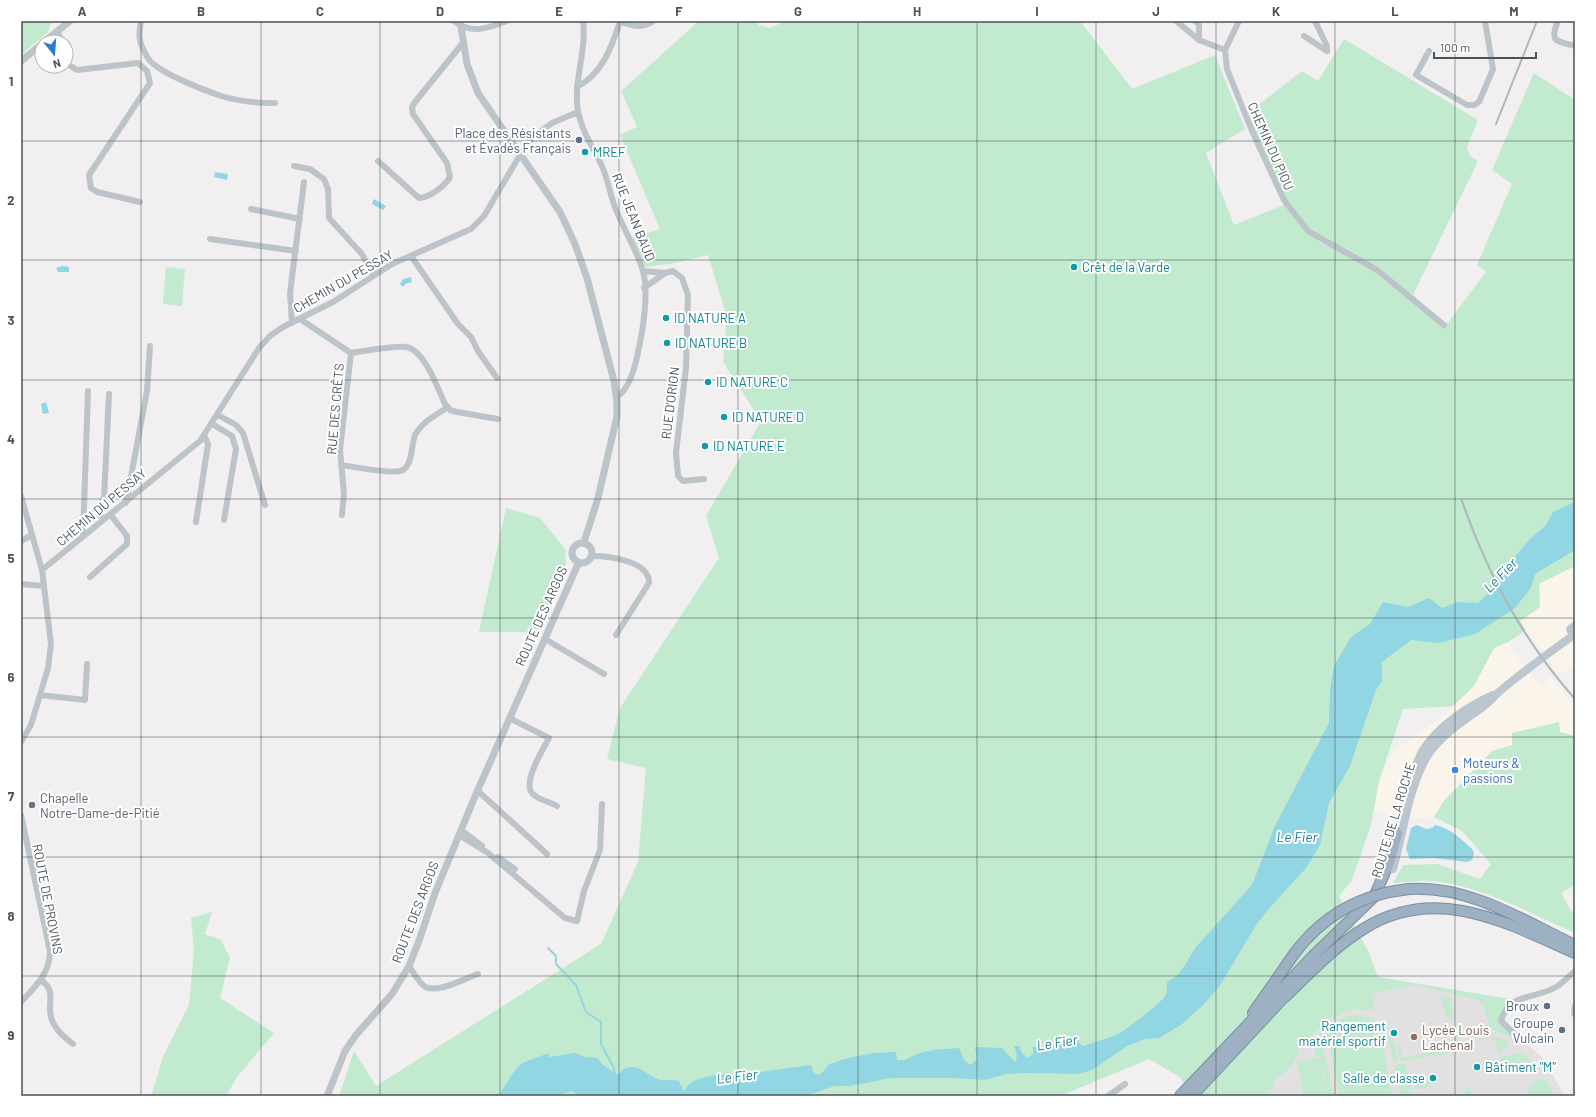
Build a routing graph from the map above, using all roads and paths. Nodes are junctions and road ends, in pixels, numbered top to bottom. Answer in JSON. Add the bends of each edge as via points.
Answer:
{"nodes":[{"id":1,"x":70,"y":21,"type":"edge"},
{"id":2,"x":141,"y":21,"type":"edge"},
{"id":3,"x":507,"y":21,"type":"edge"},
{"id":4,"x":583,"y":21,"type":"edge"},
{"id":5,"x":619,"y":21,"type":"edge"},
{"id":6,"x":653,"y":21,"type":"edge"},
{"id":7,"x":1176,"y":21,"type":"edge"},
{"id":8,"x":1195,"y":21,"type":"edge"},
{"id":9,"x":1238,"y":21,"type":"edge"},
{"id":10,"x":1315,"y":21,"type":"edge"},
{"id":11,"x":1485,"y":21,"type":"edge"},
{"id":12,"x":1558,"y":21,"type":"edge"},
{"id":13,"x":458,"y":23,"type":"edge"},
{"id":14,"x":56,"y":33,"type":"edge"},
{"id":15,"x":1304,"y":36,"type":"dead end"},
{"id":16,"x":1199,"y":40,"type":"junction"},
{"id":17,"x":462,"y":44,"type":"junction"},
{"id":18,"x":1575,"y":46,"type":"edge"},
{"id":19,"x":34,"y":50,"type":"edge"},
{"id":20,"x":1225,"y":50,"type":"junction"},
{"id":21,"x":1429,"y":51,"type":"dead end"},
{"id":22,"x":21,"y":61,"type":"edge"},
{"id":23,"x":74,"y":68,"type":"edge"},
{"id":24,"x":577,"y":87,"type":"junction"},
{"id":25,"x":275,"y":102,"type":"dead end"},
{"id":26,"x":578,"y":112,"type":"junction"},
{"id":27,"x":520,"y":155,"type":"junction"},
{"id":28,"x":378,"y":161,"type":"dead end"},
{"id":29,"x":294,"y":166,"type":"dead end"},
{"id":30,"x":304,"y":182,"type":"dead end"},
{"id":31,"x":140,"y":202,"type":"dead end"},
{"id":32,"x":252,"y":209,"type":"dead end"},
{"id":33,"x":300,"y":219,"type":"junction"},
{"id":34,"x":210,"y":239,"type":"dead end"},
{"id":35,"x":296,"y":251,"type":"junction"},
{"id":36,"x":411,"y":256,"type":"junction"},
{"id":37,"x":643,"y":271,"type":"junction"},
{"id":38,"x":665,"y":273,"type":"junction"},
{"id":39,"x":374,"y":274,"type":"junction"},
{"id":40,"x":644,"y":288,"type":"junction"},
{"id":41,"x":300,"y":319,"type":"junction"},
{"id":42,"x":292,"y":323,"type":"junction"},
{"id":43,"x":1444,"y":325,"type":"dead end"},
{"id":44,"x":150,"y":346,"type":"dead end"},
{"id":45,"x":351,"y":353,"type":"junction"},
{"id":46,"x":497,"y":378,"type":"dead end"},
{"id":47,"x":88,"y":391,"type":"dead end"},
{"id":48,"x":109,"y":394,"type":"dead end"},
{"id":49,"x":617,"y":397,"type":"junction"},
{"id":50,"x":448,"y":407,"type":"junction"},
{"id":51,"x":218,"y":415,"type":"junction"},
{"id":52,"x":498,"y":419,"type":"dead end"},
{"id":53,"x":212,"y":424,"type":"junction"},
{"id":54,"x":204,"y":435,"type":"junction"},
{"id":55,"x":341,"y":465,"type":"junction"},
{"id":56,"x":704,"y":479,"type":"dead end"},
{"id":57,"x":21,"y":496,"type":"edge"},
{"id":58,"x":126,"y":503,"type":"junction"},
{"id":59,"x":265,"y":505,"type":"dead end"},
{"id":60,"x":110,"y":514,"type":"junction"},
{"id":61,"x":342,"y":515,"type":"dead end"},
{"id":62,"x":105,"y":518,"type":"junction"},
{"id":63,"x":224,"y":520,"type":"dead end"},
{"id":64,"x":196,"y":522,"type":"dead end"},
{"id":65,"x":32,"y":535,"type":"junction"},
{"id":66,"x":83,"y":536,"type":"junction"},
{"id":67,"x":21,"y":541,"type":"edge"},
{"id":68,"x":584,"y":542,"type":"junction"},
{"id":69,"x":592,"y":556,"type":"junction"},
{"id":70,"x":578,"y":562,"type":"junction"},
{"id":71,"x":42,"y":570,"type":"junction"},
{"id":72,"x":90,"y":576,"type":"dead end"},
{"id":73,"x":21,"y":584,"type":"edge"},
{"id":74,"x":44,"y":586,"type":"junction"},
{"id":75,"x":1575,"y":624,"type":"edge"},
{"id":76,"x":616,"y":635,"type":"dead end"},
{"id":77,"x":1574,"y":635,"type":"edge"},
{"id":78,"x":544,"y":639,"type":"junction"},
{"id":79,"x":87,"y":664,"type":"dead end"},
{"id":80,"x":604,"y":674,"type":"dead end"},
{"id":81,"x":1499,"y":692,"type":"junction"},
{"id":82,"x":40,"y":695,"type":"junction"},
{"id":83,"x":509,"y":718,"type":"junction"},
{"id":84,"x":21,"y":742,"type":"edge"},
{"id":85,"x":478,"y":791,"type":"junction"},
{"id":86,"x":602,"y":804,"type":"dead end"},
{"id":87,"x":557,"y":806,"type":"dead end"},
{"id":88,"x":21,"y":815,"type":"edge"},
{"id":89,"x":460,"y":833,"type":"junction"},
{"id":90,"x":1397,"y":833,"type":"joint"},
{"id":91,"x":547,"y":854,"type":"dead end"},
{"id":92,"x":514,"y":869,"type":"dead end"},
{"id":93,"x":1393,"y":869,"type":"joint"},
{"id":94,"x":1575,"y":945,"type":"edge"},
{"id":95,"x":1575,"y":953,"type":"edge"},
{"id":96,"x":408,"y":966,"type":"junction"},
{"id":97,"x":1572,"y":973,"type":"edge"},
{"id":98,"x":478,"y":974,"type":"dead end"},
{"id":99,"x":41,"y":980,"type":"junction"},
{"id":100,"x":1285,"y":997,"type":"junction"},
{"id":101,"x":21,"y":1002,"type":"edge"},
{"id":102,"x":1575,"y":1006,"type":"edge"},
{"id":103,"x":1575,"y":1015,"type":"edge"},
{"id":104,"x":1522,"y":1041,"type":"dead end"},
{"id":105,"x":73,"y":1044,"type":"dead end"},
{"id":106,"x":1220,"y":1053,"type":"junction"},
{"id":107,"x":1125,"y":1084,"type":"dead end"},
{"id":108,"x":327,"y":1096,"type":"edge"},
{"id":109,"x":1108,"y":1096,"type":"edge"},
{"id":110,"x":1180,"y":1096,"type":"edge"},
{"id":111,"x":1192,"y":1096,"type":"edge"}],
"edges":[{"from":1,"to":14,"type":"street"},
{"from":2,"to":25,"type":"street","via":[[138,36],[148,59],[158,69],[221,96],[265,103]]},
{"from":3,"to":13,"type":"street","via":[[481,30]]},
{"from":4,"to":24,"type":"street","name":"RUE JEAN BAUD"},
{"from":5,"to":6,"type":"street","via":[[641,27]]},
{"from":5,"to":24,"type":"street","via":[[609,53],[600,68]]},
{"from":7,"to":16,"type":"street"},
{"from":8,"to":16,"type":"street","via":[[1199,26]]},
{"from":9,"to":20,"type":"street"},
{"from":10,"to":15,"type":"street","via":[[1327,51]]},
{"from":11,"to":21,"type":"street","via":[[1493,69],[1478,102],[1474,105],[1467,105],[1416,74]]},
{"from":12,"to":18,"type":"street","via":[[1553,32],[1556,42]]},
{"from":13,"to":17,"type":"street"},
{"from":16,"to":20,"type":"street"},
{"from":17,"to":27,"type":"street","via":[[478,93]]},
{"from":17,"to":28,"type":"street","via":[[412,107],[413,114],[448,163],[450,177],[447,182],[419,198]]},
{"from":19,"to":22,"type":"street"},
{"from":20,"to":43,"type":"street","name":"CHEMIN DU PIOU","via":[[1224,58],[1230,79],[1278,191],[1308,231],[1377,270]]},
{"from":23,"to":31,"type":"street","via":[[77,70],[138,63],[147,71],[150,83],[88,175],[90,188]]},
{"from":24,"to":26,"type":"street","name":"RUE JEAN BAUD"},
{"from":26,"to":27,"type":"street","name":"CHEMIN DU PESSAY","via":[[542,130]]},
{"from":26,"to":37,"type":"street","name":"RUE JEAN BAUD"},
{"from":27,"to":36,"type":"street","name":"CHEMIN DU PESSAY","via":[[478,223],[460,235]]},
{"from":27,"to":49,"type":"street","via":[[560,212],[575,244],[587,278]]},
{"from":29,"to":39,"type":"street","via":[[310,169],[324,179],[328,189],[329,218],[361,253]]},
{"from":30,"to":33,"type":"street"},
{"from":32,"to":33,"type":"street"},
{"from":33,"to":35,"type":"street"},
{"from":34,"to":35,"type":"street"},
{"from":35,"to":42,"type":"street","via":[[290,293]]},
{"from":36,"to":39,"type":"street","name":"CHEMIN DU PESSAY"},
{"from":36,"to":46,"type":"street","via":[[458,324],[467,331]]},
{"from":37,"to":38,"type":"street"},
{"from":37,"to":40,"type":"street","name":"RUE JEAN BAUD"},
{"from":38,"to":40,"type":"street"},
{"from":38,"to":56,"type":"street","name":"RUE D’ORION","via":[[673,271],[678,274],[688,295],[686,368],[676,468],[683,482]]},
{"from":39,"to":41,"type":"street","name":"CHEMIN DU PESSAY","via":[[333,302]]},
{"from":40,"to":49,"type":"street","name":"RUE JEAN BAUD","via":[[643,327],[637,360],[624,392]]},
{"from":41,"to":42,"type":"street","name":"CHEMIN DU PESSAY"},
{"from":41,"to":45,"type":"street"},
{"from":42,"to":51,"type":"street","name":"CHEMIN DU PESSAY","via":[[271,335],[259,348]]},
{"from":44,"to":58,"type":"street","via":[[146,391]]},
{"from":45,"to":50,"type":"street","via":[[402,347],[415,351],[424,361]]},
{"from":45,"to":55,"type":"street","name":"RUE DES CRÊTS","via":[[340,450]]},
{"from":47,"to":66,"type":"street"},
{"from":48,"to":62,"type":"street","via":[[104,498],[97,511]]},
{"from":49,"to":68,"type":"street","via":[[617,416],[598,498]]},
{"from":50,"to":52,"type":"street","via":[[457,412]]},
{"from":50,"to":55,"type":"street","via":[[419,429],[408,465],[404,470],[395,472]]},
{"from":51,"to":53,"type":"street","name":"CHEMIN DU PESSAY"},
{"from":51,"to":59,"type":"street","via":[[236,425],[243,433]]},
{"from":53,"to":54,"type":"street","name":"CHEMIN DU PESSAY"},
{"from":53,"to":63,"type":"street","via":[[232,436],[236,448]]},
{"from":54,"to":58,"type":"street","name":"CHEMIN DU PESSAY"},
{"from":54,"to":64,"type":"street","via":[[208,444]]},
{"from":55,"to":61,"type":"street","name":"RUE DES CRÊTS","via":[[344,494]]},
{"from":57,"to":65,"type":"street"},
{"from":58,"to":60,"type":"street","name":"CHEMIN DU PESSAY"},
{"from":60,"to":62,"type":"street","name":"CHEMIN DU PESSAY"},
{"from":60,"to":72,"type":"street","via":[[127,536],[127,544]]},
{"from":62,"to":66,"type":"street","name":"CHEMIN DU PESSAY"},
{"from":65,"to":67,"type":"street"},
{"from":65,"to":71,"type":"street"},
{"from":66,"to":71,"type":"street","name":"CHEMIN DU PESSAY"},
{"from":68,"to":69,"type":"street","via":[[592,550]]},
{"from":68,"to":70,"type":"street","via":[[572,549],[572,556]]},
{"from":69,"to":70,"type":"street","via":[[587,561]]},
{"from":69,"to":76,"type":"street","via":[[608,556],[636,564],[647,574],[648,583]]},
{"from":70,"to":78,"type":"street","name":"ROUTE DES ARGOS"},
{"from":71,"to":74,"type":"street"},
{"from":73,"to":74,"type":"street"},
{"from":74,"to":82,"type":"street","via":[[51,644],[48,668]]},
{"from":75,"to":77,"type":"street","name":"ROUTE DE LA ROCHE","via":[[1569,629]]},
{"from":77,"to":81,"type":"main road","name":"ROUTE DE LA ROCHE"},
{"from":78,"to":80,"type":"street"},
{"from":78,"to":83,"type":"street","name":"ROUTE DES ARGOS"},
{"from":79,"to":82,"type":"street","via":[[85,700]]},
{"from":81,"to":90,"type":"main road","name":"ROUTE DE LA ROCHE","via":[[1466,710],[1423,750],[1408,788]]},
{"from":81,"to":93,"type":"main road","name":"ROUTE DE LA ROCHE","via":[[1436,744],[1423,764],[1405,814]]},
{"from":82,"to":84,"type":"street","via":[[31,725]]},
{"from":83,"to":85,"type":"street","name":"ROUTE DES ARGOS"},
{"from":83,"to":87,"type":"street","via":[[549,738],[529,780],[529,789],[533,794]]},
{"from":85,"to":89,"type":"street","name":"ROUTE DES ARGOS"},
{"from":85,"to":91,"type":"street"},
{"from":86,"to":89,"type":"street","via":[[600,850],[584,891],[577,921],[565,918]]},
{"from":88,"to":99,"type":"street","name":"ROUTE DE PROVINS","via":[[50,951],[50,961]]},
{"from":89,"to":92,"type":"street"},
{"from":89,"to":96,"type":"street","name":"ROUTE DES ARGOS"},
{"from":90,"to":106,"type":"highway","name":"ROUTE DE LA ROCHE","via":[[1390,863],[1374,897]]},
{"from":93,"to":100,"type":"highway","name":"ROUTE DE LA ROCHE","via":[[1381,894],[1368,911],[1324,952]]},
{"from":94,"to":106,"type":"highway","bridge":true,"via":[[1470,897],[1440,889],[1409,889],[1371,896],[1344,908],[1316,928]]},
{"from":95,"to":100,"type":"highway","via":[[1473,912],[1448,908],[1420,909],[1382,919],[1365,928],[1331,954]]},
{"from":96,"to":98,"type":"street","via":[[428,989],[440,988]]},
{"from":96,"to":108,"type":"street","name":"ROUTE DES ARGOS","via":[[392,994],[345,1051]]},
{"from":97,"to":104,"type":"street","via":[[1555,987],[1510,1003],[1504,1011],[1501,1021]]},
{"from":99,"to":101,"type":"street","name":"ROUTE DE PROVINS"},
{"from":99,"to":105,"type":"street","via":[[47,984],[50,991],[53,1022],[60,1033]]},
{"from":100,"to":111,"type":"highway"},
{"from":102,"to":103,"type":"street"},
{"from":106,"to":110,"type":"highway"},
{"from":107,"to":109,"type":"street"}]}
